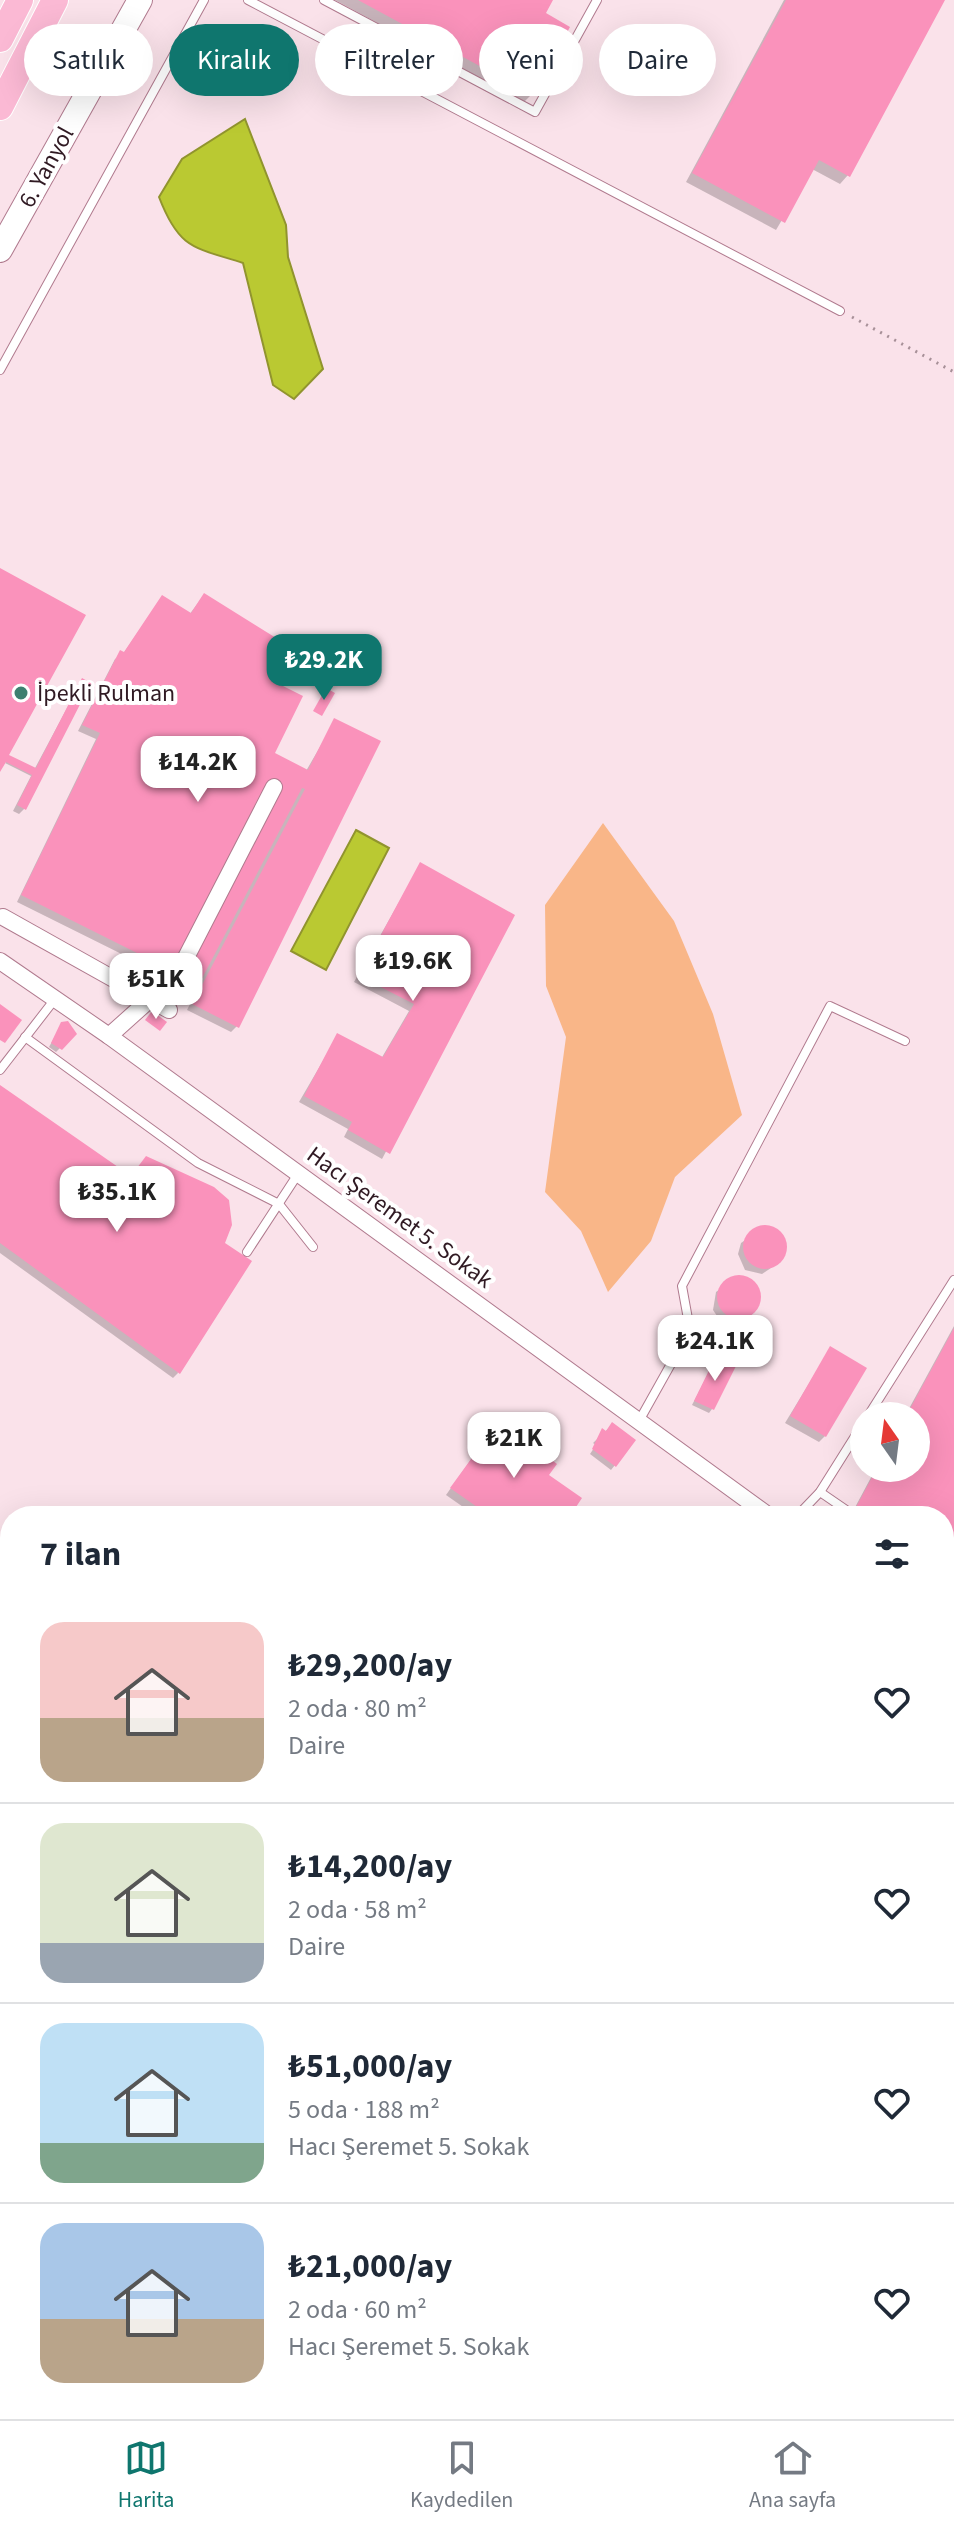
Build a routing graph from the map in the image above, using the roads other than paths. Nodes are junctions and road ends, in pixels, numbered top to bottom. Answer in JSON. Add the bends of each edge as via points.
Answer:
{"nodes":[{"id":1,"x":55,"y":0,"type":"edge"},
{"id":2,"x":140,"y":0,"type":"edge"},
{"id":3,"x":204,"y":0,"type":"edge"},
{"id":4,"x":248,"y":0,"type":"edge"},
{"id":5,"x":324,"y":0,"type":"edge"},
{"id":6,"x":597,"y":0,"type":"edge"},
{"id":7,"x":0,"y":107,"type":"edge"},
{"id":8,"x":0,"y":250,"type":"edge"},
{"id":9,"x":840,"y":311,"type":"road end"},
{"id":10,"x":0,"y":370,"type":"edge"},
{"id":11,"x":274,"y":787,"type":"dead end"},
{"id":12,"x":3,"y":917,"type":"dead end"},
{"id":13,"x":0,"y":961,"type":"edge"},
{"id":14,"x":55,"y":999,"type":"junction"},
{"id":15,"x":147,"y":999,"type":"junction"},
{"id":16,"x":169,"y":1010,"type":"dead end"},
{"id":17,"x":109,"y":1036,"type":"junction"},
{"id":18,"x":25,"y":1037,"type":"junction"},
{"id":19,"x":905,"y":1041,"type":"dead end"},
{"id":20,"x":0,"y":1070,"type":"edge"},
{"id":21,"x":299,"y":1174,"type":"junction"},
{"id":22,"x":279,"y":1204,"type":"junction"},
{"id":23,"x":313,"y":1247,"type":"dead end"},
{"id":24,"x":247,"y":1252,"type":"dead end"},
{"id":25,"x":954,"y":1280,"type":"edge"},
{"id":26,"x":877,"y":1402,"type":"edge"},
{"id":27,"x":639,"y":1421,"type":"junction"},
{"id":28,"x":850,"y":1444,"type":"edge"},
{"id":29,"x":820,"y":1492,"type":"junction"},
{"id":30,"x":755,"y":1506,"type":"edge"},
{"id":31,"x":807,"y":1506,"type":"edge"},
{"id":32,"x":840,"y":1506,"type":"edge"}],
"edges":[{"from":1,"to":7,"type":"main road"},
{"from":2,"to":8,"type":"main road","name":"6. Yanyol"},
{"from":3,"to":10,"type":"lane"},
{"from":4,"to":9,"type":"lane"},
{"from":5,"to":6,"type":"lane","via":[[535,112]]},
{"from":11,"to":15,"type":"street","via":[[177,975]]},
{"from":12,"to":15,"type":"street"},
{"from":13,"to":14,"type":"street","name":"Hacı Şeremet 5. Sokak"},
{"from":14,"to":17,"type":"street","name":"Hacı Şeremet 5. Sokak"},
{"from":14,"to":18,"type":"lane"},
{"from":15,"to":16,"type":"street"},
{"from":15,"to":17,"type":"street"},
{"from":17,"to":21,"type":"street","name":"Hacı Şeremet 5. Sokak"},
{"from":18,"to":20,"type":"lane"},
{"from":18,"to":22,"type":"lane","via":[[198,1163]]},
{"from":19,"to":27,"type":"lane","via":[[830,1006],[682,1286],[690,1330]]},
{"from":21,"to":22,"type":"lane"},
{"from":21,"to":27,"type":"street","name":"Hacı Şeremet 5. Sokak"},
{"from":22,"to":23,"type":"lane"},
{"from":22,"to":24,"type":"lane"},
{"from":25,"to":26,"type":"lane"},
{"from":27,"to":30,"type":"street","name":"Hacı Şeremet 5. Sokak"},
{"from":28,"to":29,"type":"lane"},
{"from":29,"to":31,"type":"lane"},
{"from":29,"to":32,"type":"lane"}]}
